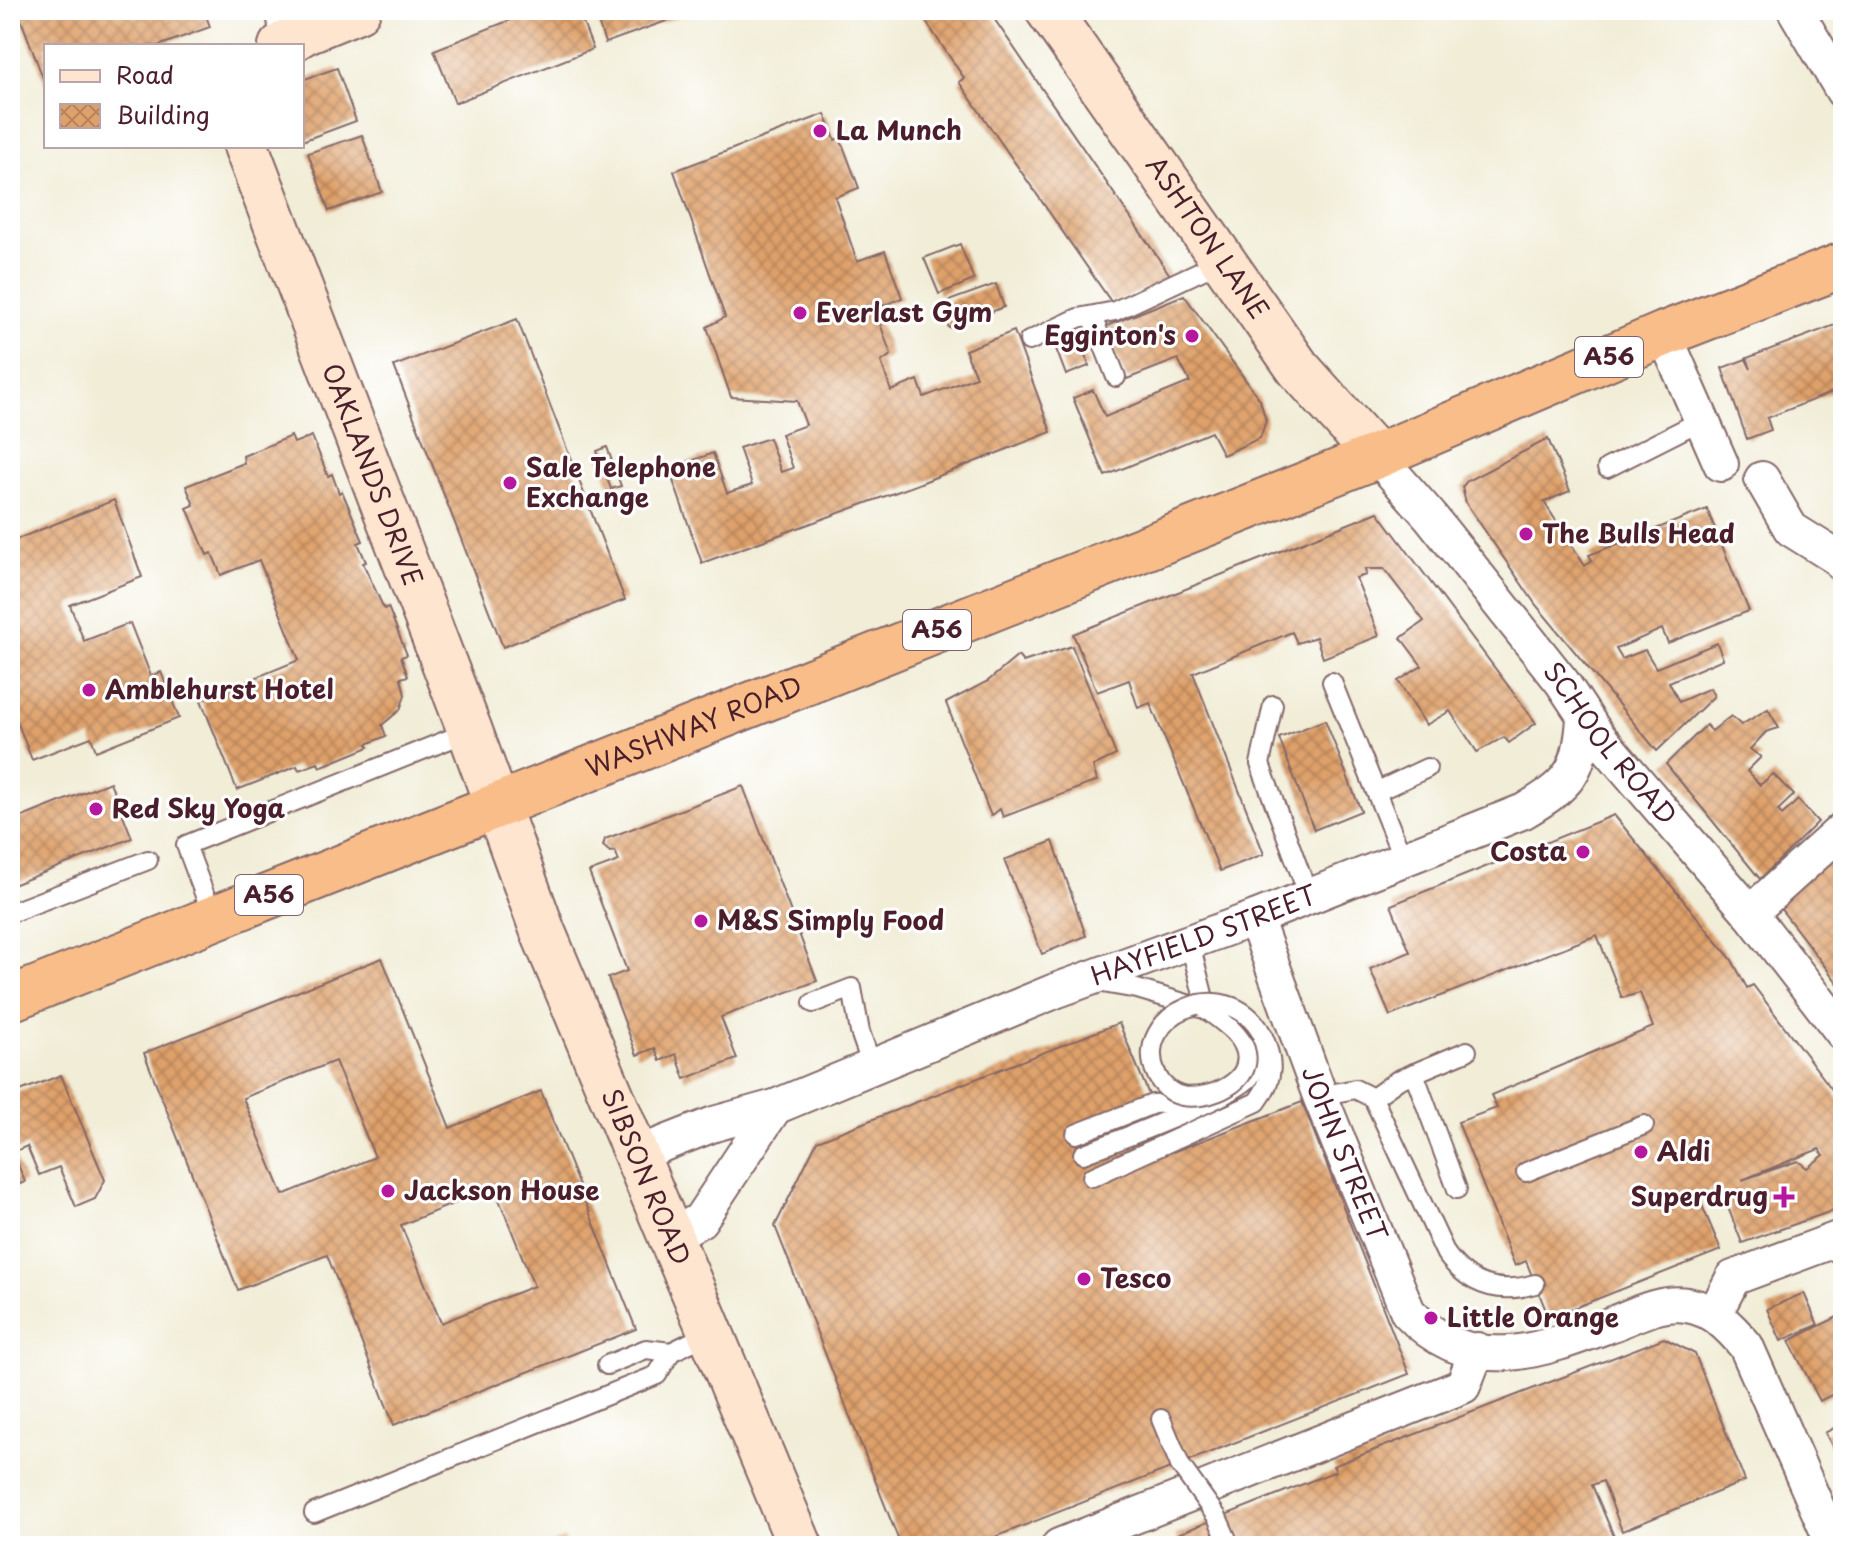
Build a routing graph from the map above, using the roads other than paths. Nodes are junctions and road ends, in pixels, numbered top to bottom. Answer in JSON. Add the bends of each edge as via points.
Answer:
{"nodes":[{"id":1,"x":276,"y":10,"type":"edge"},
{"id":2,"x":1048,"y":10,"type":"edge"},
{"id":3,"x":1795,"y":10,"type":"edge"},
{"id":4,"x":336,"y":14,"type":"edge"},
{"id":5,"x":281,"y":44,"type":"edge"},
{"id":6,"x":284,"y":44,"type":"edge"},
{"id":7,"x":1842,"y":89,"type":"edge"},
{"id":8,"x":247,"y":148,"type":"edge"},
{"id":9,"x":1224,"y":260,"type":"junction"},
{"id":10,"x":1843,"y":265,"type":"edge"},
{"id":11,"x":1092,"y":316,"type":"junction"},
{"id":12,"x":1664,"y":334,"type":"junction"},
{"id":13,"x":1029,"y":341,"type":"dead end"},
{"id":14,"x":1116,"y":377,"type":"dead end"},
{"id":15,"x":1702,"y":420,"type":"junction"},
{"id":16,"x":1377,"y":456,"type":"junction"},
{"id":17,"x":1721,"y":464,"type":"dead end"},
{"id":18,"x":1607,"y":468,"type":"dead end"},
{"id":19,"x":1762,"y":479,"type":"dead end"},
{"id":20,"x":1843,"y":565,"type":"edge"},
{"id":21,"x":1332,"y":682,"type":"dead end"},
{"id":22,"x":1273,"y":705,"type":"dead end"},
{"id":23,"x":1584,"y":719,"type":"junction"},
{"id":24,"x":470,"y":731,"type":"junction"},
{"id":25,"x":1427,"y":768,"type":"dead end"},
{"id":26,"x":1376,"y":792,"type":"junction"},
{"id":27,"x":497,"y":805,"type":"junction"},
{"id":28,"x":1843,"y":829,"type":"edge"},
{"id":29,"x":1403,"y":859,"type":"junction"},
{"id":30,"x":148,"y":860,"type":"dead end"},
{"id":31,"x":1309,"y":897,"type":"junction"},
{"id":32,"x":10,"y":913,"type":"edge"},
{"id":33,"x":1750,"y":913,"type":"junction"},
{"id":34,"x":213,"y":917,"type":"junction"},
{"id":35,"x":1255,"y":918,"type":"junction"},
{"id":36,"x":1189,"y":940,"type":"junction"},
{"id":37,"x":1086,"y":980,"type":"junction"},
{"id":38,"x":10,"y":999,"type":"edge"},
{"id":39,"x":813,"y":1003,"type":"dead end"},
{"id":40,"x":1207,"y":1010,"type":"junction"},
{"id":41,"x":1843,"y":1033,"type":"edge"},
{"id":42,"x":1262,"y":1034,"type":"junction"},
{"id":43,"x":1467,"y":1051,"type":"dead end"},
{"id":44,"x":872,"y":1066,"type":"junction"},
{"id":45,"x":1414,"y":1073,"type":"junction"},
{"id":46,"x":1320,"y":1096,"type":"junction"},
{"id":47,"x":1373,"y":1098,"type":"junction"},
{"id":48,"x":775,"y":1107,"type":"junction"},
{"id":49,"x":1157,"y":1113,"type":"junction"},
{"id":50,"x":1644,"y":1125,"type":"dead end"},
{"id":51,"x":1076,"y":1134,"type":"dead end"},
{"id":52,"x":1083,"y":1154,"type":"dead end"},
{"id":53,"x":635,"y":1155,"type":"junction"},
{"id":54,"x":1526,"y":1172,"type":"dead end"},
{"id":55,"x":1092,"y":1177,"type":"dead end"},
{"id":56,"x":1457,"y":1189,"type":"dead end"},
{"id":57,"x":672,"y":1236,"type":"junction"},
{"id":58,"x":1843,"y":1237,"type":"edge"},
{"id":59,"x":1535,"y":1284,"type":"dead end"},
{"id":60,"x":1714,"y":1315,"type":"junction"},
{"id":61,"x":712,"y":1332,"type":"junction"},
{"id":62,"x":1477,"y":1350,"type":"junction"},
{"id":63,"x":671,"y":1352,"type":"junction"},
{"id":64,"x":607,"y":1365,"type":"dead end"},
{"id":65,"x":1161,"y":1419,"type":"dead end"},
{"id":66,"x":314,"y":1513,"type":"dead end"},
{"id":67,"x":1066,"y":1543,"type":"edge"},
{"id":68,"x":800,"y":1546,"type":"edge"},
{"id":69,"x":1230,"y":1546,"type":"edge"},
{"id":70,"x":1834,"y":1546,"type":"edge"}],
"edges":[{"from":1,"to":5,"type":"lane"},
{"from":2,"to":9,"type":"main road","name":"ASHTON LANE"},
{"from":3,"to":7,"type":"street"},
{"from":4,"to":6,"type":"main road"},
{"from":8,"to":24,"type":"main road","name":"OAKLANDS DRIVE"},
{"from":9,"to":11,"type":"lane","via":[[1115,311]]},
{"from":9,"to":16,"type":"main road","name":"ASHTON LANE","via":[[1304,376]]},
{"from":10,"to":12,"type":"highway","number":"A56"},
{"from":11,"to":13,"type":"lane"},
{"from":11,"to":14,"type":"lane"},
{"from":12,"to":15,"type":"street"},
{"from":12,"to":16,"type":"highway","number":"A56"},
{"from":15,"to":17,"type":"street"},
{"from":15,"to":18,"type":"lane"},
{"from":16,"to":23,"type":"street","name":"SCHOOL ROAD","via":[[1562,682]]},
{"from":16,"to":27,"type":"highway","name":"WASHWAY ROAD","number":"A56"},
{"from":19,"to":20,"type":"street","via":[[1791,529]]},
{"from":21,"to":26,"type":"lane"},
{"from":22,"to":31,"type":"lane","via":[[1260,764]]},
{"from":23,"to":29,"type":"street","name":"HAYFIELD STREET","via":[[1581,753],[1568,779],[1551,795]]},
{"from":23,"to":33,"type":"street","name":"SCHOOL ROAD"},
{"from":24,"to":27,"type":"main road","name":"OAKLANDS DRIVE"},
{"from":24,"to":34,"type":"lane","via":[[186,845]]},
{"from":25,"to":26,"type":"lane"},
{"from":26,"to":29,"type":"lane"},
{"from":27,"to":34,"type":"highway","name":"WASHWAY ROAD","number":"A56"},
{"from":27,"to":53,"type":"main road","name":"SIBSON ROAD"},
{"from":28,"to":33,"type":"street"},
{"from":29,"to":31,"type":"street","name":"HAYFIELD STREET"},
{"from":30,"to":32,"type":"lane"},
{"from":31,"to":35,"type":"street","name":"HAYFIELD STREET"},
{"from":33,"to":41,"type":"street","name":"SCHOOL ROAD"},
{"from":34,"to":38,"type":"highway","name":"WASHWAY ROAD","number":"A56"},
{"from":35,"to":36,"type":"street","name":"HAYFIELD STREET"},
{"from":35,"to":46,"type":"street","name":"JOHN STREET"},
{"from":36,"to":37,"type":"street","name":"HAYFIELD STREET"},
{"from":36,"to":40,"type":"lane"},
{"from":37,"to":40,"type":"lane","via":[[1149,991]]},
{"from":37,"to":44,"type":"street","name":"HAYFIELD STREET"},
{"from":39,"to":44,"type":"lane","via":[[852,988]]},
{"from":40,"to":42,"type":"lane","bridge":true,"via":[[1237,1036],[1246,1063],[1230,1086],[1196,1097],[1180,1096],[1157,1077],[1151,1061],[1153,1043],[1173,1016],[1214,1001],[1229,1003],[1244,1010]]},
{"from":42,"to":49,"type":"lane","bridge":true,"via":[[1262,1052],[1237,1089]]},
{"from":42,"to":55,"type":"lane","via":[[1273,1069],[1257,1102]]},
{"from":43,"to":45,"type":"lane"},
{"from":44,"to":48,"type":"street","name":"HAYFIELD STREET"},
{"from":45,"to":47,"type":"lane"},
{"from":45,"to":56,"type":"lane"},
{"from":46,"to":47,"type":"lane","via":[[1355,1089]]},
{"from":46,"to":62,"type":"street","name":"JOHN STREET","via":[[1408,1312],[1434,1335]]},
{"from":47,"to":59,"type":"lane","via":[[1457,1270],[1497,1289]]},
{"from":48,"to":53,"type":"street","name":"HAYFIELD STREET"},
{"from":48,"to":57,"type":"street","via":[[700,1220]]},
{"from":49,"to":51,"type":"lane"},
{"from":49,"to":52,"type":"lane"},
{"from":50,"to":54,"type":"lane"},
{"from":53,"to":57,"type":"main road","name":"SIBSON ROAD"},
{"from":57,"to":61,"type":"main road","name":"SIBSON ROAD"},
{"from":58,"to":60,"type":"street","via":[[1733,1278]]},
{"from":60,"to":62,"type":"street","name":"JOHN STREET","via":[[1684,1304],[1648,1309],[1550,1348],[1515,1355]]},
{"from":60,"to":70,"type":"street","via":[[1746,1346]]},
{"from":61,"to":63,"type":"lane"},
{"from":61,"to":68,"type":"main road","name":"SIBSON ROAD"},
{"from":62,"to":67,"type":"street","via":[[1463,1386]]},
{"from":63,"to":64,"type":"lane","via":[[646,1349]]},
{"from":63,"to":66,"type":"lane","via":[[657,1375]]},
{"from":65,"to":69,"type":"lane","bridge":true,"via":[[1180,1465],[1217,1517]]}]}
